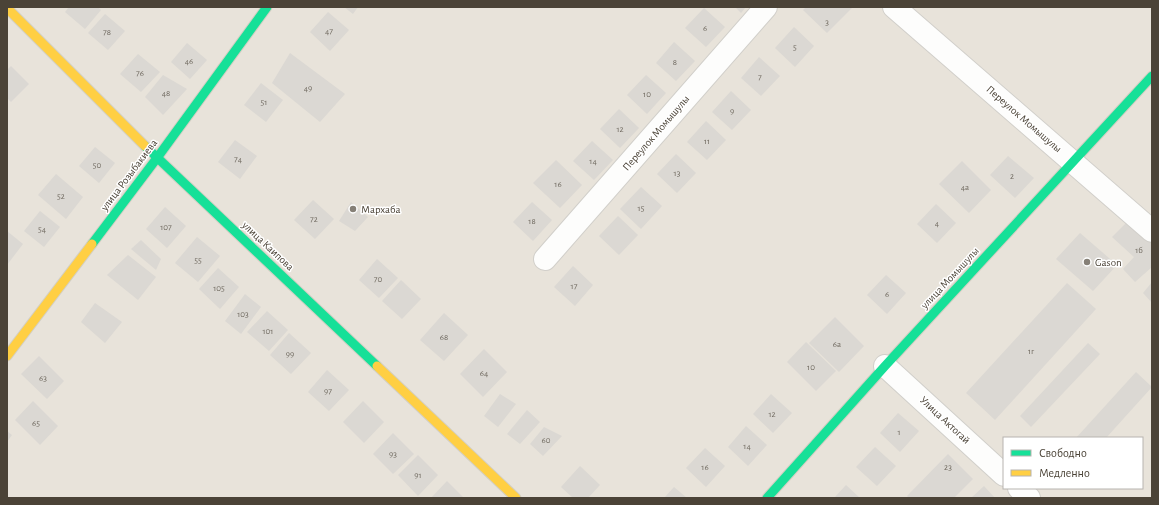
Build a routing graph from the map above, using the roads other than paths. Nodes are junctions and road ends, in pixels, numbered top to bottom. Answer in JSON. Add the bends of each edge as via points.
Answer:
{"nodes":[{"id":1,"x":267,"y":7,"type":"edge"},
{"id":2,"x":766,"y":7,"type":"edge"},
{"id":3,"x":894,"y":7,"type":"edge"},
{"id":4,"x":7,"y":8,"type":"edge"},
{"id":5,"x":1152,"y":76,"type":"edge"},
{"id":6,"x":157,"y":158,"type":"junction"},
{"id":7,"x":1073,"y":162,"type":"junction"},
{"id":8,"x":1152,"y":231,"type":"edge"},
{"id":9,"x":546,"y":259,"type":"dead end"},
{"id":10,"x":7,"y":356,"type":"edge"},
{"id":11,"x":885,"y":366,"type":"junction"},
{"id":12,"x":1003,"y":474,"type":"edge"},
{"id":13,"x":1019,"y":489,"type":"edge"},
{"id":14,"x":516,"y":498,"type":"edge"},
{"id":15,"x":767,"y":498,"type":"edge"},
{"id":16,"x":1029,"y":498,"type":"edge"}],
"edges":[{"from":1,"to":6,"type":"street","name":"улица Розыбакиева"},
{"from":2,"to":9,"type":"street","name":"Переулок Момышулы"},
{"from":3,"to":7,"type":"street","name":"Переулок Момышулы"},
{"from":4,"to":6,"type":"street","name":"улица Каипова"},
{"from":5,"to":7,"type":"street","name":"улица Момышулы"},
{"from":6,"to":10,"type":"street","name":"улица Розыбакиева"},
{"from":6,"to":14,"type":"street","name":"улица Каипова"},
{"from":7,"to":8,"type":"street","name":"Переулок Момышулы"},
{"from":7,"to":11,"type":"street","name":"улица Момышулы"},
{"from":11,"to":12,"type":"street","name":"Улица Актогай"},
{"from":11,"to":15,"type":"street","name":"улица Момышулы"},
{"from":13,"to":16,"type":"street"}]}
